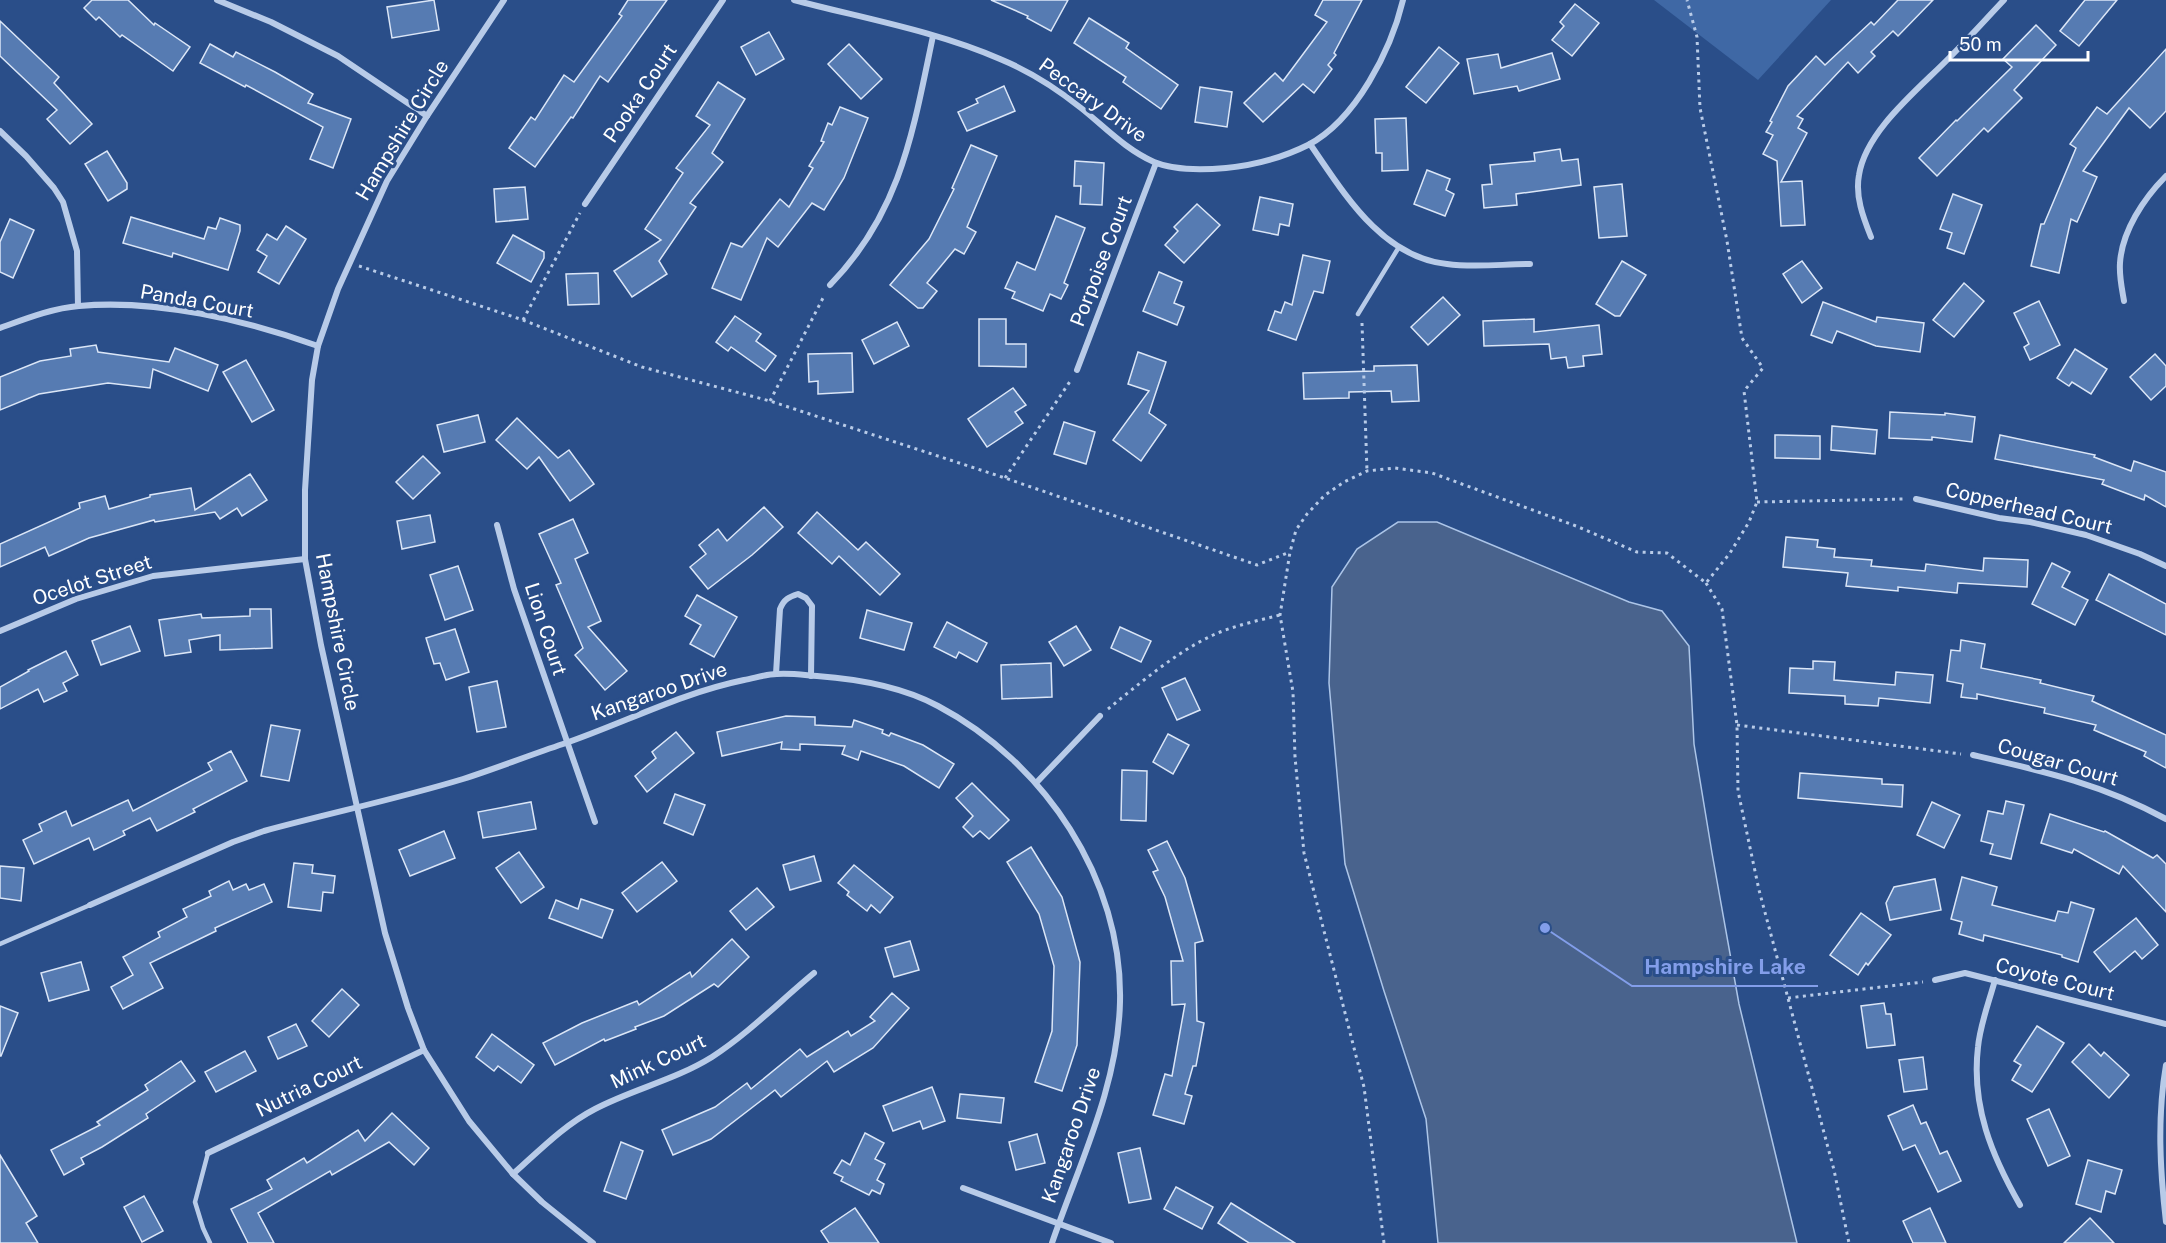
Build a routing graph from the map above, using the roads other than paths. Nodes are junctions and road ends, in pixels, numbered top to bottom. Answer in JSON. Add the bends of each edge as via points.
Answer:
{"nodes":[{"id":1,"x":217,"y":0,"type":"edge"},
{"id":2,"x":504,"y":0,"type":"edge"},
{"id":3,"x":723,"y":0,"type":"edge"},
{"id":4,"x":794,"y":0,"type":"edge"},
{"id":5,"x":1403,"y":0,"type":"edge"},
{"id":6,"x":2004,"y":0,"type":"edge"},
{"id":7,"x":933,"y":36,"type":"junction"},
{"id":8,"x":427,"y":116,"type":"junction"},
{"id":9,"x":0,"y":131,"type":"edge"},
{"id":10,"x":1310,"y":144,"type":"junction"},
{"id":11,"x":1156,"y":163,"type":"junction"},
{"id":12,"x":2166,"y":176,"type":"edge"},
{"id":13,"x":585,"y":204,"type":"road end"},
{"id":14,"x":1871,"y":237,"type":"dead end"},
{"id":15,"x":1399,"y":247,"type":"junction"},
{"id":16,"x":1530,"y":264,"type":"dead end"},
{"id":17,"x":830,"y":285,"type":"road end"},
{"id":18,"x":2124,"y":301,"type":"dead end"},
{"id":19,"x":78,"y":306,"type":"junction"},
{"id":20,"x":1358,"y":314,"type":"road end"},
{"id":21,"x":0,"y":328,"type":"edge"},
{"id":22,"x":318,"y":346,"type":"junction"},
{"id":23,"x":1077,"y":370,"type":"road end"},
{"id":24,"x":1917,"y":499,"type":"road end"},
{"id":25,"x":497,"y":525,"type":"dead end"},
{"id":26,"x":305,"y":559,"type":"junction"},
{"id":27,"x":2166,"y":566,"type":"edge"},
{"id":28,"x":0,"y":632,"type":"edge"},
{"id":29,"x":776,"y":674,"type":"junction"},
{"id":30,"x":811,"y":676,"type":"junction"},
{"id":31,"x":1100,"y":716,"type":"road end"},
{"id":32,"x":568,"y":742,"type":"junction"},
{"id":33,"x":1973,"y":755,"type":"road end"},
{"id":34,"x":1036,"y":782,"type":"junction"},
{"id":35,"x":357,"y":807,"type":"junction"},
{"id":36,"x":2166,"y":819,"type":"edge"},
{"id":37,"x":595,"y":822,"type":"dead end"},
{"id":38,"x":90,"y":904,"type":"joint"},
{"id":39,"x":0,"y":944,"type":"edge"},
{"id":40,"x":814,"y":973,"type":"dead end"},
{"id":41,"x":1935,"y":980,"type":"road end"},
{"id":42,"x":1995,"y":980,"type":"junction"},
{"id":43,"x":2166,"y":1024,"type":"edge"},
{"id":44,"x":424,"y":1050,"type":"junction"},
{"id":45,"x":2166,"y":1065,"type":"edge"},
{"id":46,"x":208,"y":1153,"type":"joint"},
{"id":47,"x":513,"y":1174,"type":"junction"},
{"id":48,"x":963,"y":1188,"type":"dead end"},
{"id":49,"x":2020,"y":1205,"type":"dead end"},
{"id":50,"x":2166,"y":1222,"type":"edge"},
{"id":51,"x":1059,"y":1223,"type":"junction"},
{"id":52,"x":210,"y":1243,"type":"edge"},
{"id":53,"x":593,"y":1243,"type":"edge"},
{"id":54,"x":1052,"y":1243,"type":"edge"},
{"id":55,"x":1111,"y":1243,"type":"edge"}],
"edges":[{"from":1,"to":8,"type":"street","via":[[272,22],[338,56]]},
{"from":2,"to":8,"type":"street","name":"Hampshire Circle"},
{"from":3,"to":13,"type":"street","name":"Pooka Court"},
{"from":4,"to":7,"type":"street","name":"Peccary Drive"},
{"from":5,"to":10,"type":"street","name":"Peccary Drive","via":[[1376,72],[1346,112]]},
{"from":6,"to":14,"type":"street","via":[[1893,115],[1869,147],[1858,186],[1862,216]]},
{"from":7,"to":11,"type":"street","name":"Peccary Drive","via":[[999,58],[1039,79],[1129,148]]},
{"from":7,"to":17,"type":"street","via":[[913,134],[894,190],[849,266]]},
{"from":8,"to":22,"type":"street","name":"Hampshire Circle","via":[[387,181],[349,263]]},
{"from":9,"to":19,"type":"street","via":[[63,202],[77,251]]},
{"from":10,"to":11,"type":"street","name":"Peccary Drive","via":[[1250,166],[1189,169]]},
{"from":10,"to":15,"type":"street","via":[[1354,206]]},
{"from":11,"to":23,"type":"street","name":"Porpoise Court"},
{"from":12,"to":18,"type":"street","via":[[2145,202],[2127,235],[2120,262]]},
{"from":15,"to":16,"type":"street","via":[[1445,264]]},
{"from":15,"to":20,"type":"lane"},
{"from":19,"to":21,"type":"street","name":"Panda Court"},
{"from":19,"to":22,"type":"street","name":"Panda Court","via":[[141,305],[185,311],[285,334]]},
{"from":22,"to":26,"type":"street","name":"Hampshire Circle","via":[[306,452]]},
{"from":24,"to":27,"type":"street","name":"Copperhead Court","via":[[2086,535]]},
{"from":25,"to":32,"type":"street","name":"Lion Court","via":[[514,589]]},
{"from":26,"to":28,"type":"street","name":"Ocelot Street","via":[[153,576],[76,599]]},
{"from":26,"to":35,"type":"street","name":"Hampshire Circle"},
{"from":29,"to":30,"type":"street","name":"Kangaroo Drive"},
{"from":29,"to":30,"type":"street","via":[[780,609],[789,597],[798,594],[812,606]]},
{"from":29,"to":32,"type":"street","name":"Kangaroo Drive","via":[[679,698]]},
{"from":30,"to":34,"type":"street","name":"Kangaroo Drive","via":[[874,683],[938,706],[996,744]]},
{"from":31,"to":34,"type":"street"},
{"from":32,"to":35,"type":"street","name":"Kangaroo Drive","via":[[465,778]]},
{"from":32,"to":37,"type":"street","name":"Lion Court"},
{"from":33,"to":36,"type":"street","name":"Cougar Court","via":[[2087,783]]},
{"from":34,"to":51,"type":"street","name":"Kangaroo Drive","via":[[1062,816],[1098,884],[1118,961],[1119,1020],[1113,1066]]},
{"from":35,"to":38,"type":"street","via":[[254,834]]},
{"from":35,"to":44,"type":"street","name":"Hampshire Circle","via":[[385,933]]},
{"from":38,"to":39,"type":"lane"},
{"from":40,"to":47,"type":"street","name":"Mink Court","via":[[712,1057],[576,1119]]},
{"from":41,"to":42,"type":"street","name":"Coyote Court","via":[[1965,973]]},
{"from":42,"to":43,"type":"street","name":"Coyote Court"},
{"from":42,"to":49,"type":"street","via":[[1978,1045],[1975,1075],[1983,1126]]},
{"from":44,"to":46,"type":"street","name":"Nutria Court"},
{"from":44,"to":47,"type":"street","name":"Hampshire Circle","via":[[469,1121]]},
{"from":45,"to":50,"type":"street","via":[[2159,1158]]},
{"from":46,"to":52,"type":"lane","via":[[195,1202]]},
{"from":47,"to":53,"type":"street","name":"Hampshire Circle"},
{"from":48,"to":51,"type":"street"},
{"from":51,"to":54,"type":"street","name":"Kangaroo Drive"},
{"from":51,"to":55,"type":"street"}]}
